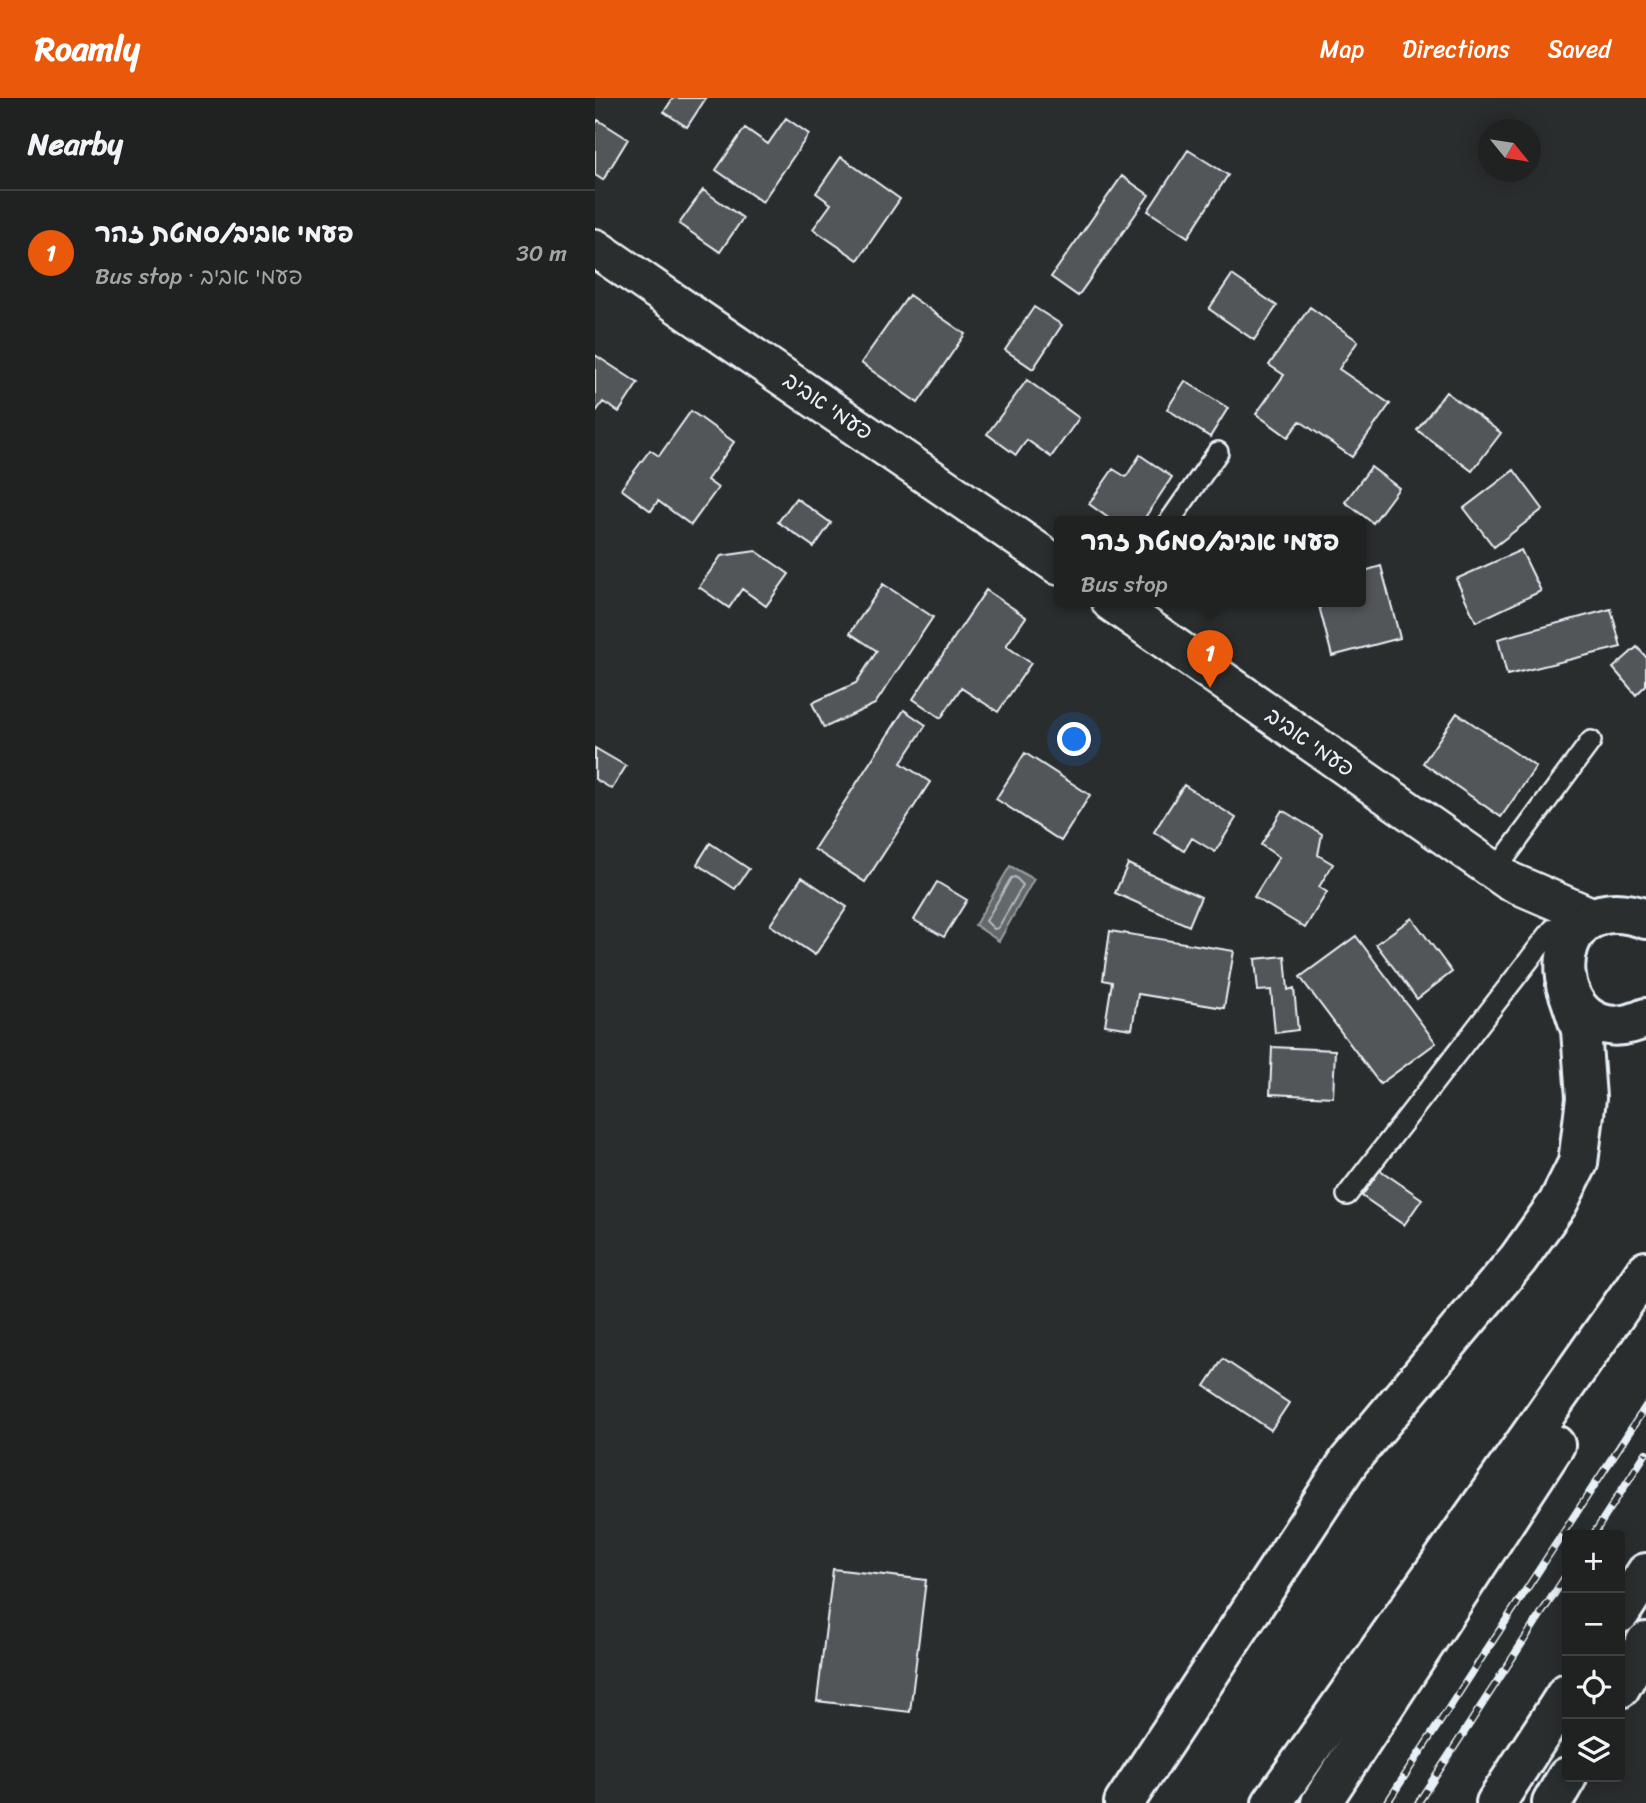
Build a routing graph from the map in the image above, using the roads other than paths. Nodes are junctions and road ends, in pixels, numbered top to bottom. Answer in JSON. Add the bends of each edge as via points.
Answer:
{"nodes":[{"id":1,"x":595,"y":248,"type":"edge"},
{"id":2,"x":1218,"y":452,"type":"dead end"},
{"id":3,"x":1173,"y":516,"type":"edge"},
{"id":4,"x":1054,"y":563,"type":"edge"},
{"id":5,"x":1118,"y":607,"type":"edge"},
{"id":6,"x":1591,"y":741,"type":"dead end"},
{"id":7,"x":1501,"y":876,"type":"junction"},
{"id":8,"x":1642,"y":916,"type":"edge"},
{"id":9,"x":1595,"y":918,"type":"junction"},
{"id":10,"x":1561,"y":958,"type":"junction"},
{"id":11,"x":1643,"y":1020,"type":"edge"},
{"id":12,"x":1586,"y":1098,"type":"junction"},
{"id":13,"x":1347,"y":1195,"type":"dead end"},
{"id":14,"x":1646,"y":1271,"type":"edge"},
{"id":15,"x":1646,"y":1306,"type":"edge"},
{"id":16,"x":1646,"y":1573,"type":"edge"},
{"id":17,"x":1625,"y":1605,"type":"edge"},
{"id":18,"x":1646,"y":1642,"type":"edge"},
{"id":19,"x":1625,"y":1679,"type":"edge"},
{"id":20,"x":1562,"y":1701,"type":"edge"},
{"id":21,"x":1564,"y":1782,"type":"edge"},
{"id":22,"x":1124,"y":1803,"type":"edge"},
{"id":23,"x":1272,"y":1803,"type":"edge"},
{"id":24,"x":1321,"y":1803,"type":"edge"},
{"id":25,"x":1496,"y":1803,"type":"edge"},
{"id":26,"x":1552,"y":1803,"type":"edge"}],
"edges":[{"from":1,"to":4,"type":"street","name":"פעמי אביב"},
{"from":2,"to":3,"type":"lane"},
{"from":5,"to":7,"type":"street","name":"פעמי אביב"},
{"from":6,"to":7,"type":"lane"},
{"from":7,"to":9,"type":"street","name":"פעמי אביב"},
{"from":7,"to":10,"type":"street","name":"פעמי אביב"},
{"from":8,"to":9,"type":"main road"},
{"from":9,"to":10,"type":"main road","via":[[1575,934]]},
{"from":10,"to":11,"type":"main road","via":[[1576,1004],[1592,1018],[1619,1025]]},
{"from":10,"to":12,"type":"main road","via":[[1581,1030]]},
{"from":10,"to":13,"type":"lane"},
{"from":11,"to":12,"type":"main road","via":[[1614,1047]]},
{"from":12,"to":22,"type":"main road","via":[[1578,1163],[1558,1203],[1518,1259],[1349,1461]]},
{"from":14,"to":23,"type":"main road"},
{"from":15,"to":24,"type":"main road"},
{"from":16,"to":17,"type":"main road"},
{"from":18,"to":19,"type":"main road"},
{"from":20,"to":25,"type":"main road"},
{"from":21,"to":26,"type":"main road"}]}
